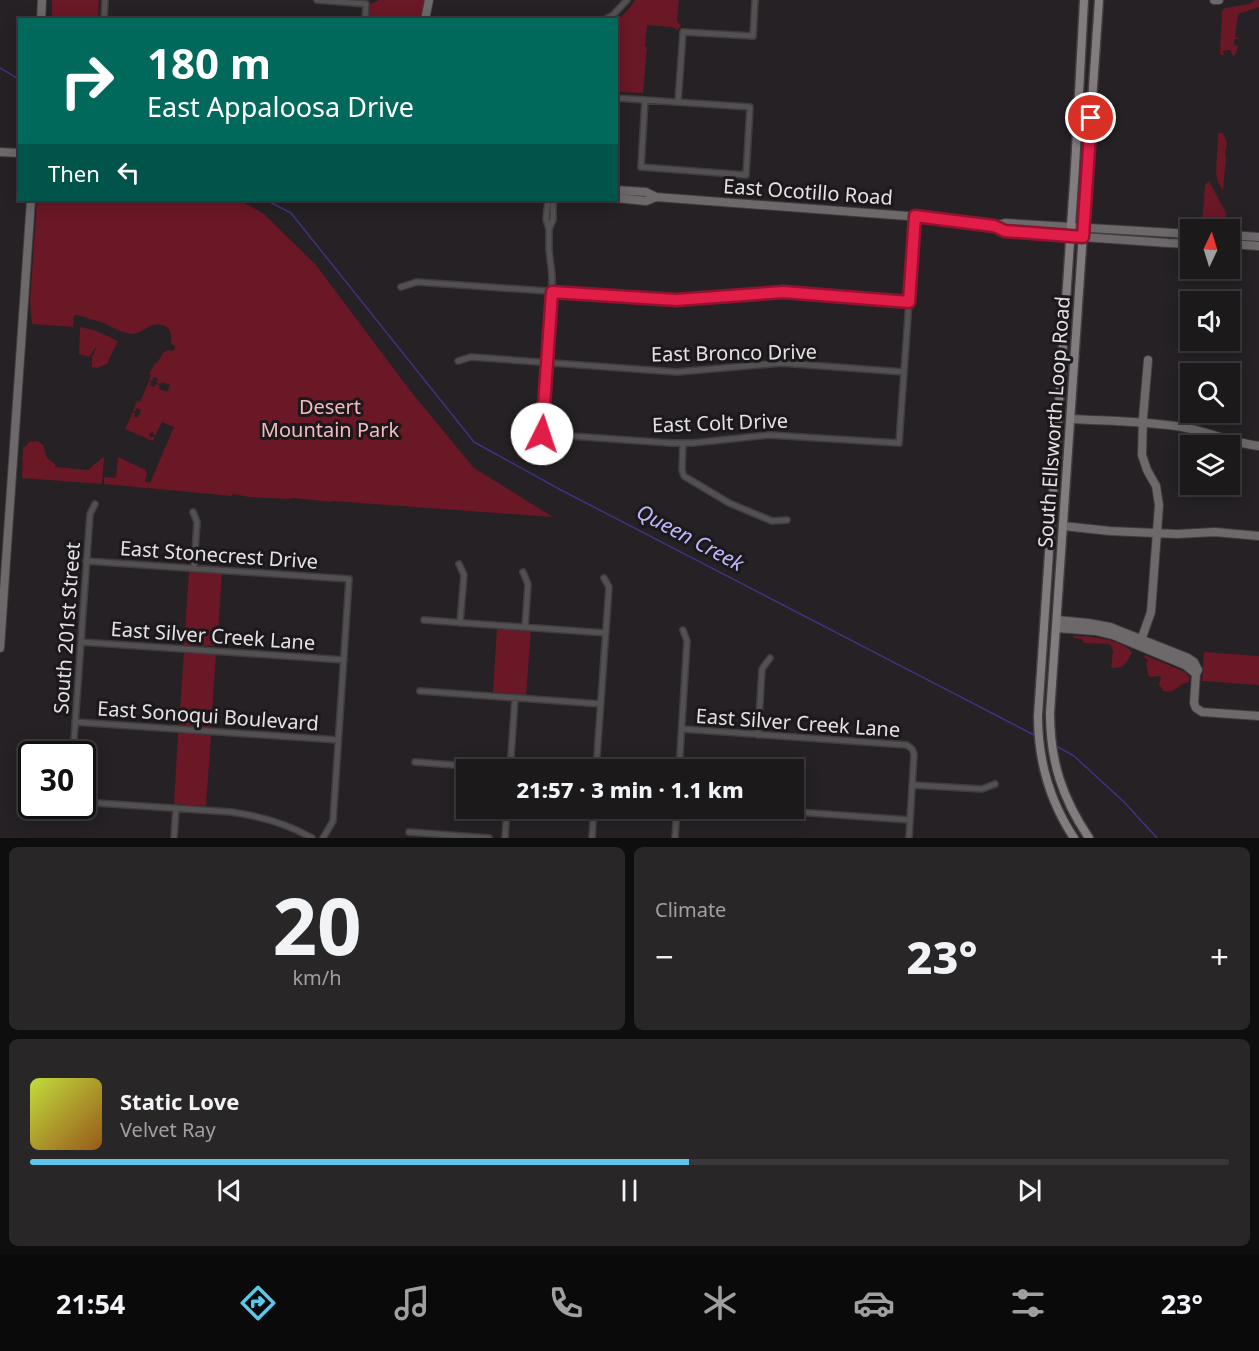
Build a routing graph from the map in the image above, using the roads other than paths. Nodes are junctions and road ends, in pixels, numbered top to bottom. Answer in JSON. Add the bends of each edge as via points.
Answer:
{"nodes":[{"id":1,"x":42,"y":0,"type":"edge"},
{"id":2,"x":105,"y":0,"type":"edge"},
{"id":3,"x":317,"y":0,"type":"edge"},
{"id":4,"x":429,"y":0,"type":"edge"},
{"id":5,"x":627,"y":0,"type":"edge"},
{"id":6,"x":755,"y":0,"type":"edge"},
{"id":7,"x":1084,"y":0,"type":"edge"},
{"id":8,"x":1099,"y":0,"type":"edge"},
{"id":9,"x":41,"y":18,"type":"edge"},
{"id":10,"x":104,"y":18,"type":"edge"},
{"id":11,"x":365,"y":18,"type":"edge"},
{"id":12,"x":425,"y":18,"type":"edge"},
{"id":13,"x":608,"y":18,"type":"edge"},
{"id":14,"x":618,"y":98,"type":"edge"},
{"id":15,"x":645,"y":100,"type":"junction"},
{"id":16,"x":678,"y":102,"type":"junction"},
{"id":17,"x":0,"y":152,"type":"edge"},
{"id":18,"x":18,"y":153,"type":"edge"},
{"id":19,"x":618,"y":190,"type":"edge"},
{"id":20,"x":656,"y":197,"type":"junction"},
{"id":21,"x":618,"y":198,"type":"edge"},
{"id":22,"x":31,"y":201,"type":"edge"},
{"id":23,"x":548,"y":201,"type":"edge"},
{"id":24,"x":554,"y":201,"type":"edge"},
{"id":25,"x":915,"y":216,"type":"junction"},
{"id":26,"x":549,"y":229,"type":"junction"},
{"id":27,"x":1071,"y":232,"type":"junction"},
{"id":28,"x":1084,"y":232,"type":"junction"},
{"id":29,"x":1180,"y":234,"type":"edge"},
{"id":30,"x":1240,"y":236,"type":"edge"},
{"id":31,"x":1259,"y":237,"type":"edge"},
{"id":32,"x":1180,"y":244,"type":"edge"},
{"id":33,"x":1240,"y":245,"type":"edge"},
{"id":34,"x":1259,"y":246,"type":"edge"},
{"id":35,"x":401,"y":287,"type":"dead end"},
{"id":36,"x":552,"y":292,"type":"junction"},
{"id":37,"x":909,"y":302,"type":"junction"},
{"id":38,"x":1148,"y":360,"type":"dead end"},
{"id":39,"x":458,"y":361,"type":"dead end"},
{"id":40,"x":546,"y":363,"type":"junction"},
{"id":41,"x":904,"y":372,"type":"junction"},
{"id":42,"x":1058,"y":418,"type":"junction"},
{"id":43,"x":1071,"y":419,"type":"junction"},
{"id":44,"x":1143,"y":423,"type":"junction"},
{"id":45,"x":683,"y":443,"type":"junction"},
{"id":46,"x":1259,"y":446,"type":"edge"},
{"id":47,"x":95,"y":504,"type":"dead end"},
{"id":48,"x":193,"y":512,"type":"dead end"},
{"id":49,"x":787,"y":520,"type":"dead end"},
{"id":50,"x":1063,"y":526,"type":"junction"},
{"id":51,"x":1051,"y":527,"type":"junction"},
{"id":52,"x":1158,"y":533,"type":"junction"},
{"id":53,"x":1259,"y":536,"type":"edge"},
{"id":54,"x":86,"y":561,"type":"junction"},
{"id":55,"x":459,"y":564,"type":"dead end"},
{"id":56,"x":194,"y":568,"type":"junction"},
{"id":57,"x":523,"y":572,"type":"dead end"},
{"id":58,"x":604,"y":578,"type":"dead end"},
{"id":59,"x":424,"y":620,"type":"dead end"},
{"id":60,"x":460,"y":622,"type":"junction"},
{"id":61,"x":1057,"y":624,"type":"junction"},
{"id":62,"x":525,"y":627,"type":"junction"},
{"id":63,"x":683,"y":630,"type":"dead end"},
{"id":64,"x":606,"y":633,"type":"junction"},
{"id":65,"x":81,"y":642,"type":"junction"},
{"id":66,"x":1140,"y":642,"type":"junction"},
{"id":67,"x":0,"y":648,"type":"edge"},
{"id":68,"x":770,"y":658,"type":"dead end"},
{"id":69,"x":344,"y":660,"type":"junction"},
{"id":70,"x":420,"y":691,"type":"dead end"},
{"id":71,"x":515,"y":698,"type":"junction"},
{"id":72,"x":601,"y":704,"type":"junction"},
{"id":73,"x":1259,"y":716,"type":"edge"},
{"id":74,"x":75,"y":722,"type":"junction"},
{"id":75,"x":682,"y":729,"type":"junction"},
{"id":76,"x":758,"y":735,"type":"junction"},
{"id":77,"x":338,"y":740,"type":"junction"},
{"id":78,"x":74,"y":741,"type":"edge"},
{"id":79,"x":511,"y":759,"type":"edge"},
{"id":80,"x":598,"y":759,"type":"edge"},
{"id":81,"x":680,"y":759,"type":"edge"},
{"id":82,"x":415,"y":762,"type":"dead end"},
{"id":83,"x":456,"y":765,"type":"edge"},
{"id":84,"x":995,"y":784,"type":"dead end"},
{"id":85,"x":912,"y":785,"type":"junction"},
{"id":86,"x":96,"y":803,"type":"edge"},
{"id":87,"x":177,"y":808,"type":"junction"},
{"id":88,"x":804,"y":813,"type":"edge"},
{"id":89,"x":506,"y":819,"type":"edge"},
{"id":90,"x":593,"y":819,"type":"edge"},
{"id":91,"x":676,"y":819,"type":"edge"},
{"id":92,"x":910,"y":820,"type":"junction"},
{"id":93,"x":409,"y":832,"type":"dead end"},
{"id":94,"x":174,"y":838,"type":"edge"},
{"id":95,"x":312,"y":838,"type":"edge"},
{"id":96,"x":323,"y":838,"type":"edge"},
{"id":97,"x":489,"y":838,"type":"edge"},
{"id":98,"x":505,"y":838,"type":"edge"},
{"id":99,"x":592,"y":838,"type":"edge"},
{"id":100,"x":675,"y":838,"type":"edge"},
{"id":101,"x":909,"y":838,"type":"edge"},
{"id":102,"x":1074,"y":838,"type":"edge"},
{"id":103,"x":1089,"y":838,"type":"edge"}],
"edges":[{"from":1,"to":9,"type":"main road"},
{"from":2,"to":10,"type":"street"},
{"from":3,"to":11,"type":"street","via":[[366,4]]},
{"from":4,"to":12,"type":"main road"},
{"from":5,"to":13,"type":"street"},
{"from":6,"to":16,"type":"street","via":[[753,36],[683,32]]},
{"from":7,"to":27,"type":"main road","name":"South Ellsworth Loop Road"},
{"from":8,"to":28,"type":"main road","name":"South Ellsworth Loop Road"},
{"from":14,"to":15,"type":"street"},
{"from":15,"to":16,"type":"street"},
{"from":15,"to":16,"type":"street","via":[[641,167],[746,176],[750,107]]},
{"from":17,"to":18,"type":"main road"},
{"from":19,"to":20,"type":"main road","name":"East Ocotillo Road","via":[[646,192]]},
{"from":20,"to":21,"type":"main road","name":"East Ocotillo Road","via":[[646,201]]},
{"from":20,"to":25,"type":"main road","name":"East Ocotillo Road"},
{"from":22,"to":67,"type":"main road"},
{"from":23,"to":26,"type":"street"},
{"from":24,"to":26,"type":"street"},
{"from":25,"to":27,"type":"main road","name":"East Ocotillo Road","via":[[994,226],[1005,231]]},
{"from":25,"to":37,"type":"street"},
{"from":26,"to":36,"type":"street"},
{"from":27,"to":28,"type":"main road","name":"East Ocotillo Road"},
{"from":27,"to":42,"type":"main road","name":"South Ellsworth Loop Road"},
{"from":28,"to":29,"type":"main road","name":"East Ocotillo Road"},
{"from":28,"to":32,"type":"main road","name":"East Ocotillo Road"},
{"from":28,"to":43,"type":"main road","name":"South Ellsworth Loop Road"},
{"from":30,"to":31,"type":"main road"},
{"from":33,"to":34,"type":"main road"},
{"from":35,"to":36,"type":"street","via":[[417,282]]},
{"from":36,"to":37,"type":"street","via":[[676,300],[783,292]]},
{"from":36,"to":40,"type":"street"},
{"from":37,"to":41,"type":"street"},
{"from":38,"to":44,"type":"main road"},
{"from":39,"to":40,"type":"street","name":"East Bronco Drive","via":[[471,357]]},
{"from":40,"to":41,"type":"street","name":"East Bronco Drive","via":[[677,372],[781,363]]},
{"from":40,"to":45,"type":"street","name":"East Colt Drive","via":[[542,434]]},
{"from":41,"to":45,"type":"street","name":"East Colt Drive","via":[[899,443],[769,435]]},
{"from":42,"to":43,"type":"main road"},
{"from":42,"to":51,"type":"main road","name":"South Ellsworth Loop Road"},
{"from":43,"to":44,"type":"main road"},
{"from":43,"to":50,"type":"main road","name":"South Ellsworth Loop Road"},
{"from":44,"to":46,"type":"main road","via":[[1204,431]]},
{"from":44,"to":52,"type":"main road","via":[[1142,455],[1158,495]]},
{"from":45,"to":49,"type":"street","via":[[684,476],[740,508],[772,521]]},
{"from":47,"to":54,"type":"street","name":"South 201st Street","via":[[90,514]]},
{"from":48,"to":56,"type":"street","via":[[197,522]]},
{"from":50,"to":51,"type":"main road"},
{"from":50,"to":52,"type":"main road"},
{"from":50,"to":61,"type":"main road","name":"South Ellsworth Loop Road"},
{"from":51,"to":102,"type":"main road","name":"South Ellsworth Loop Road","via":[[1038,739],[1057,809]]},
{"from":52,"to":53,"type":"main road"},
{"from":52,"to":66,"type":"main road","via":[[1151,612]]},
{"from":54,"to":56,"type":"street","name":"East Stonecrest Drive"},
{"from":54,"to":65,"type":"street","name":"South 201st Street"},
{"from":55,"to":60,"type":"street","via":[[464,575]]},
{"from":56,"to":69,"type":"street","name":"East Stonecrest Drive","via":[[349,579]]},
{"from":57,"to":62,"type":"street","via":[[528,584]]},
{"from":58,"to":64,"type":"street","via":[[609,587]]},
{"from":59,"to":60,"type":"street"},
{"from":60,"to":62,"type":"street"},
{"from":61,"to":66,"type":"main road"},
{"from":61,"to":103,"type":"main road","name":"South Ellsworth Loop Road","via":[[1050,713],[1052,747],[1059,781]]},
{"from":62,"to":64,"type":"street"},
{"from":63,"to":75,"type":"street","via":[[687,641]]},
{"from":64,"to":72,"type":"street"},
{"from":65,"to":69,"type":"street","name":"East Silver Creek Lane"},
{"from":65,"to":74,"type":"street","name":"South 201st Street"},
{"from":66,"to":73,"type":"main road","via":[[1191,660],[1197,666],[1194,703],[1199,711]]},
{"from":68,"to":76,"type":"street","via":[[762,669]]},
{"from":69,"to":77,"type":"street"},
{"from":70,"to":71,"type":"street"},
{"from":71,"to":72,"type":"street"},
{"from":71,"to":79,"type":"street"},
{"from":72,"to":80,"type":"street"},
{"from":74,"to":77,"type":"street","name":"East Sonoqui Boulevard"},
{"from":74,"to":78,"type":"street","name":"South 201st Street"},
{"from":75,"to":76,"type":"street","name":"East Silver Creek Lane"},
{"from":75,"to":81,"type":"street"},
{"from":76,"to":85,"type":"street","name":"East Silver Creek Lane","via":[[907,745],[915,754]]},
{"from":77,"to":96,"type":"street","via":[[333,821]]},
{"from":82,"to":83,"type":"street"},
{"from":84,"to":85,"type":"street","via":[[982,789]]},
{"from":85,"to":92,"type":"street"},
{"from":86,"to":87,"type":"street"},
{"from":87,"to":94,"type":"street"},
{"from":87,"to":95,"type":"street","via":[[255,815]]},
{"from":88,"to":92,"type":"street"},
{"from":89,"to":98,"type":"street"},
{"from":90,"to":99,"type":"street"},
{"from":91,"to":100,"type":"street"},
{"from":92,"to":101,"type":"street"},
{"from":93,"to":97,"type":"street"}]}
